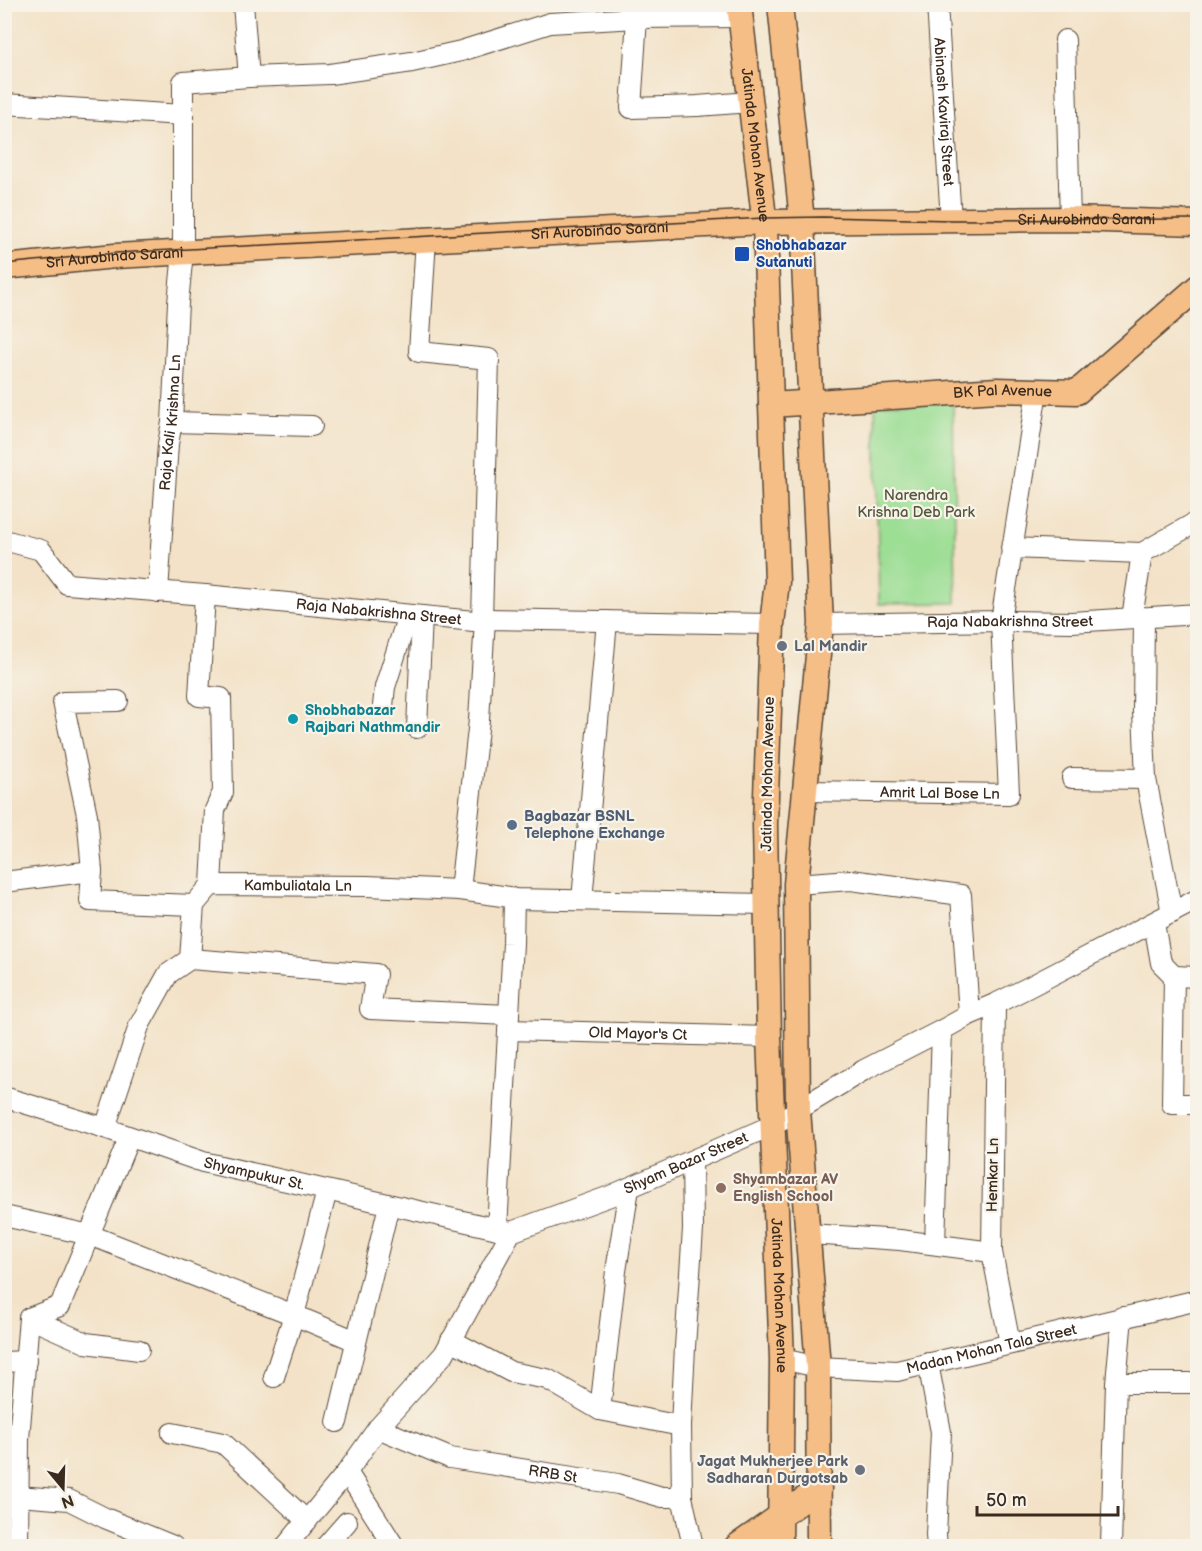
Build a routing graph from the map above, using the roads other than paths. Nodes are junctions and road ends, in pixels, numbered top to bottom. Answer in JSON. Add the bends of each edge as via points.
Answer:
{"nodes":[{"id":1,"x":243,"y":4,"type":"edge"},
{"id":2,"x":780,"y":4,"type":"edge"},
{"id":3,"x":937,"y":4,"type":"edge"},
{"id":4,"x":636,"y":11,"type":"edge"},
{"id":5,"x":740,"y":11,"type":"edge"},
{"id":6,"x":1065,"y":40,"type":"dead end"},
{"id":7,"x":249,"y":77,"type":"junction"},
{"id":8,"x":751,"y":102,"type":"junction"},
{"id":9,"x":4,"y":104,"type":"edge"},
{"id":10,"x":183,"y":115,"type":"junction"},
{"id":11,"x":1070,"y":219,"type":"junction"},
{"id":12,"x":951,"y":220,"type":"junction"},
{"id":13,"x":802,"y":221,"type":"junction"},
{"id":14,"x":764,"y":222,"type":"junction"},
{"id":15,"x":1197,"y":223,"type":"edge"},
{"id":16,"x":426,"y":239,"type":"junction"},
{"id":17,"x":183,"y":252,"type":"junction"},
{"id":18,"x":4,"y":267,"type":"edge"},
{"id":19,"x":1197,"y":287,"type":"edge"},
{"id":20,"x":1037,"y":391,"type":"junction"},
{"id":21,"x":811,"y":402,"type":"junction"},
{"id":22,"x":771,"y":405,"type":"junction"},
{"id":23,"x":172,"y":422,"type":"junction"},
{"id":24,"x":312,"y":426,"type":"dead end"},
{"id":25,"x":1197,"y":521,"type":"edge"},
{"id":26,"x":4,"y":540,"type":"edge"},
{"id":27,"x":1011,"y":548,"type":"junction"},
{"id":28,"x":1142,"y":553,"type":"junction"},
{"id":29,"x":158,"y":592,"type":"junction"},
{"id":30,"x":205,"y":596,"type":"junction"},
{"id":31,"x":1197,"y":614,"type":"edge"},
{"id":32,"x":415,"y":615,"type":"junction"},
{"id":33,"x":1138,"y":618,"type":"junction"},
{"id":34,"x":484,"y":619,"type":"junction"},
{"id":35,"x":607,"y":621,"type":"junction"},
{"id":36,"x":1001,"y":621,"type":"junction"},
{"id":37,"x":772,"y":624,"type":"junction"},
{"id":38,"x":822,"y":624,"type":"junction"},
{"id":39,"x":118,"y":701,"type":"dead end"},
{"id":40,"x":383,"y":706,"type":"dead end"},
{"id":41,"x":417,"y":728,"type":"dead end"},
{"id":42,"x":1072,"y":778,"type":"dead end"},
{"id":43,"x":1146,"y":779,"type":"junction"},
{"id":44,"x":805,"y":791,"type":"junction"},
{"id":45,"x":92,"y":871,"type":"junction"},
{"id":46,"x":4,"y":882,"type":"edge"},
{"id":47,"x":796,"y":884,"type":"junction"},
{"id":48,"x":211,"y":885,"type":"junction"},
{"id":49,"x":460,"y":890,"type":"junction"},
{"id":50,"x":514,"y":899,"type":"junction"},
{"id":51,"x":1197,"y":899,"type":"edge"},
{"id":52,"x":582,"y":900,"type":"junction"},
{"id":53,"x":767,"y":904,"type":"junction"},
{"id":54,"x":194,"y":905,"type":"junction"},
{"id":55,"x":1172,"y":913,"type":"junction"},
{"id":56,"x":1154,"y":923,"type":"junction"},
{"id":57,"x":190,"y":958,"type":"junction"},
{"id":58,"x":1174,"y":976,"type":"junction"},
{"id":59,"x":1197,"y":977,"type":"edge"},
{"id":60,"x":995,"y":1004,"type":"junction"},
{"id":61,"x":969,"y":1015,"type":"junction"},
{"id":62,"x":508,"y":1023,"type":"junction"},
{"id":63,"x":942,"y":1030,"type":"junction"},
{"id":64,"x":769,"y":1037,"type":"junction"},
{"id":65,"x":4,"y":1097,"type":"edge"},
{"id":66,"x":1197,"y":1104,"type":"edge"},
{"id":67,"x":798,"y":1110,"type":"junction"},
{"id":68,"x":773,"y":1125,"type":"junction"},
{"id":69,"x":105,"y":1128,"type":"junction"},
{"id":70,"x":129,"y":1138,"type":"junction"},
{"id":71,"x":692,"y":1161,"type":"junction"},
{"id":72,"x":629,"y":1188,"type":"junction"},
{"id":73,"x":327,"y":1191,"type":"junction"},
{"id":74,"x":389,"y":1205,"type":"junction"},
{"id":75,"x":4,"y":1216,"type":"edge"},
{"id":76,"x":504,"y":1230,"type":"junction"},
{"id":77,"x":809,"y":1234,"type":"junction"},
{"id":78,"x":90,"y":1235,"type":"junction"},
{"id":79,"x":934,"y":1244,"type":"junction"},
{"id":80,"x":992,"y":1252,"type":"junction"},
{"id":81,"x":1197,"y":1300,"type":"edge"},
{"id":82,"x":294,"y":1315,"type":"junction"},
{"id":83,"x":1122,"y":1317,"type":"junction"},
{"id":84,"x":30,"y":1318,"type":"junction"},
{"id":85,"x":451,"y":1340,"type":"junction"},
{"id":86,"x":356,"y":1341,"type":"junction"},
{"id":87,"x":1010,"y":1344,"type":"junction"},
{"id":88,"x":139,"y":1350,"type":"dead end"},
{"id":89,"x":782,"y":1359,"type":"junction"},
{"id":90,"x":4,"y":1362,"type":"edge"},
{"id":91,"x":26,"y":1362,"type":"junction"},
{"id":92,"x":928,"y":1363,"type":"junction"},
{"id":93,"x":819,"y":1367,"type":"junction"},
{"id":94,"x":274,"y":1377,"type":"dead end"},
{"id":95,"x":1116,"y":1383,"type":"junction"},
{"id":96,"x":1197,"y":1383,"type":"edge"},
{"id":97,"x":600,"y":1410,"type":"junction"},
{"id":98,"x":337,"y":1422,"type":"dead end"},
{"id":99,"x":681,"y":1426,"type":"junction"},
{"id":100,"x":378,"y":1428,"type":"junction"},
{"id":101,"x":172,"y":1433,"type":"dead end"},
{"id":102,"x":347,"y":1472,"type":"junction"},
{"id":103,"x":819,"y":1489,"type":"junction"},
{"id":104,"x":18,"y":1496,"type":"junction"},
{"id":105,"x":682,"y":1497,"type":"junction"},
{"id":106,"x":780,"y":1517,"type":"junction"},
{"id":107,"x":307,"y":1521,"type":"junction"},
{"id":108,"x":819,"y":1521,"type":"junction"},
{"id":109,"x":347,"y":1522,"type":"dead end"},
{"id":110,"x":18,"y":1546,"type":"edge"},
{"id":111,"x":173,"y":1546,"type":"edge"},
{"id":112,"x":286,"y":1546,"type":"edge"},
{"id":113,"x":326,"y":1546,"type":"edge"},
{"id":114,"x":394,"y":1546,"type":"edge"},
{"id":115,"x":693,"y":1546,"type":"edge"},
{"id":116,"x":737,"y":1546,"type":"edge"},
{"id":117,"x":779,"y":1546,"type":"edge"},
{"id":118,"x":819,"y":1546,"type":"edge"},
{"id":119,"x":937,"y":1546,"type":"edge"},
{"id":120,"x":1110,"y":1546,"type":"edge"}],
"edges":[{"from":1,"to":7,"type":"street"},
{"from":2,"to":13,"type":"main road"},
{"from":3,"to":12,"type":"street","name":"Abinash Kaviraj Street"},
{"from":4,"to":5,"type":"street"},
{"from":4,"to":7,"type":"street","via":[[550,23],[412,62],[330,74]]},
{"from":4,"to":8,"type":"street","via":[[631,108]]},
{"from":5,"to":8,"type":"main road","name":"Jatinda Mohan Avenue"},
{"from":6,"to":11,"type":"street"},
{"from":7,"to":10,"type":"street","name":"Raja Kali Krishna Ln","via":[[183,82]]},
{"from":8,"to":14,"type":"main road","name":"Jatinda Mohan Avenue"},
{"from":9,"to":10,"type":"street"},
{"from":10,"to":17,"type":"street","name":"Raja Kali Krishna Ln"},
{"from":11,"to":12,"type":"main road","name":"Sri Aurobindo Sarani"},
{"from":11,"to":15,"type":"main road","name":"Sri Aurobindo Sarani"},
{"from":12,"to":13,"type":"main road","name":"Sri Aurobindo Sarani"},
{"from":13,"to":14,"type":"main road","name":"Sri Aurobindo Sarani"},
{"from":13,"to":21,"type":"main road"},
{"from":14,"to":16,"type":"main road","name":"Sri Aurobindo Sarani"},
{"from":14,"to":22,"type":"main road","name":"Jatinda Mohan Avenue"},
{"from":16,"to":17,"type":"main road","name":"Sri Aurobindo Sarani"},
{"from":16,"to":34,"type":"street","via":[[419,352],[489,359]]},
{"from":17,"to":18,"type":"main road","name":"Sri Aurobindo Sarani"},
{"from":17,"to":23,"type":"street","name":"Raja Kali Krishna Ln"},
{"from":19,"to":20,"type":"main road","name":"BK Pal Avenue","via":[[1077,392]]},
{"from":20,"to":21,"type":"main road","name":"BK Pal Avenue"},
{"from":20,"to":27,"type":"street"},
{"from":21,"to":22,"type":"main road","name":"BK Pal Avenue"},
{"from":21,"to":38,"type":"main road"},
{"from":22,"to":37,"type":"main road","name":"Jatinda Mohan Avenue","via":[[777,582]]},
{"from":23,"to":24,"type":"street"},
{"from":23,"to":29,"type":"street","name":"Raja Kali Krishna Ln"},
{"from":25,"to":28,"type":"street"},
{"from":26,"to":29,"type":"street","name":"Raja Nabakrishna Street","via":[[41,550],[68,584]]},
{"from":27,"to":28,"type":"street"},
{"from":27,"to":36,"type":"street"},
{"from":28,"to":33,"type":"street"},
{"from":29,"to":30,"type":"street","name":"Raja Nabakrishna Street"},
{"from":30,"to":32,"type":"street","name":"Raja Nabakrishna Street"},
{"from":30,"to":48,"type":"street","via":[[199,696],[221,698],[223,792],[216,810]]},
{"from":31,"to":33,"type":"street","name":"Raja Nabakrishna Street"},
{"from":32,"to":34,"type":"street","name":"Raja Nabakrishna Street"},
{"from":32,"to":40,"type":"street","via":[[385,687]]},
{"from":32,"to":41,"type":"street"},
{"from":33,"to":36,"type":"street","name":"Raja Nabakrishna Street"},
{"from":33,"to":43,"type":"street"},
{"from":34,"to":35,"type":"street","name":"Raja Nabakrishna Street"},
{"from":34,"to":49,"type":"street","via":[[479,720]]},
{"from":35,"to":37,"type":"street","name":"Raja Nabakrishna Street"},
{"from":35,"to":52,"type":"street"},
{"from":36,"to":38,"type":"street","name":"Raja Nabakrishna Street"},
{"from":36,"to":44,"type":"street","name":"Amrit Lal Bose Ln","via":[[1010,794]]},
{"from":37,"to":53,"type":"main road","name":"Jatinda Mohan Avenue","via":[[765,825]]},
{"from":38,"to":44,"type":"main road"},
{"from":39,"to":45,"type":"street","via":[[63,702],[87,815]]},
{"from":42,"to":43,"type":"street"},
{"from":43,"to":55,"type":"street"},
{"from":44,"to":47,"type":"main road"},
{"from":45,"to":46,"type":"street"},
{"from":45,"to":54,"type":"street","via":[[90,902]]},
{"from":47,"to":61,"type":"street","via":[[851,880],[961,895]]},
{"from":47,"to":67,"type":"main road"},
{"from":48,"to":49,"type":"street","name":"Kambuliatala Ln"},
{"from":48,"to":54,"type":"street"},
{"from":49,"to":50,"type":"street","name":"Kambuliatala Ln"},
{"from":50,"to":52,"type":"street","name":"Kambuliatala Ln"},
{"from":50,"to":62,"type":"street"},
{"from":51,"to":55,"type":"street","name":"Shyam Bazar Street"},
{"from":52,"to":53,"type":"street","name":"Kambuliatala Ln"},
{"from":53,"to":64,"type":"main road","name":"Jatinda Mohan Avenue"},
{"from":54,"to":57,"type":"street"},
{"from":55,"to":56,"type":"street","name":"Shyam Bazar Street"},
{"from":56,"to":58,"type":"street","via":[[1161,963]]},
{"from":56,"to":60,"type":"street","name":"Shyam Bazar Street"},
{"from":57,"to":62,"type":"street","name":"Old Mayor's Ct","via":[[376,974],[370,1009]]},
{"from":57,"to":69,"type":"street","via":[[168,974],[139,1026]]},
{"from":58,"to":59,"type":"street"},
{"from":58,"to":66,"type":"street","via":[[1172,1104]]},
{"from":60,"to":61,"type":"street","name":"Shyam Bazar Street"},
{"from":60,"to":80,"type":"street","name":"Hemkar Ln"},
{"from":61,"to":63,"type":"street","name":"Shyam Bazar Street"},
{"from":62,"to":64,"type":"street","name":"Old Mayor's Ct"},
{"from":62,"to":76,"type":"street"},
{"from":63,"to":67,"type":"street","name":"Shyam Bazar Street"},
{"from":63,"to":79,"type":"street"},
{"from":64,"to":68,"type":"main road","name":"Jatinda Mohan Avenue"},
{"from":65,"to":69,"type":"street","name":"Shyampukur St."},
{"from":67,"to":68,"type":"street","name":"Shyam Bazar Street"},
{"from":67,"to":77,"type":"main road"},
{"from":68,"to":71,"type":"street","name":"Shyam Bazar Street"},
{"from":68,"to":89,"type":"main road","name":"Jatinda Mohan Avenue"},
{"from":69,"to":70,"type":"street","name":"Shyampukur St."},
{"from":70,"to":73,"type":"street","name":"Shyampukur St.","via":[[203,1162]]},
{"from":70,"to":78,"type":"street"},
{"from":71,"to":72,"type":"street","name":"Shyam Bazar Street"},
{"from":71,"to":99,"type":"street","via":[[693,1229]]},
{"from":72,"to":76,"type":"street","name":"Shyam Bazar Street"},
{"from":72,"to":97,"type":"street"},
{"from":73,"to":74,"type":"street","name":"Shyampukur St."},
{"from":73,"to":82,"type":"street"},
{"from":74,"to":76,"type":"street","name":"Shyampukur St."},
{"from":74,"to":86,"type":"street"},
{"from":75,"to":78,"type":"street"},
{"from":76,"to":85,"type":"street"},
{"from":77,"to":79,"type":"street"},
{"from":77,"to":93,"type":"main road"},
{"from":78,"to":82,"type":"street"},
{"from":78,"to":84,"type":"street","via":[[60,1306]]},
{"from":79,"to":80,"type":"street"},
{"from":80,"to":87,"type":"street","name":"Hemkar Ln"},
{"from":81,"to":83,"type":"street","name":"Madan Mohan Tala Street"},
{"from":82,"to":86,"type":"street"},
{"from":82,"to":94,"type":"street"},
{"from":83,"to":87,"type":"street","name":"Madan Mohan Tala Street"},
{"from":83,"to":95,"type":"street"},
{"from":84,"to":88,"type":"street","via":[[86,1343]]},
{"from":84,"to":91,"type":"street"},
{"from":85,"to":97,"type":"street","via":[[511,1372],[547,1379]]},
{"from":85,"to":100,"type":"street","via":[[444,1354]]},
{"from":86,"to":98,"type":"street"},
{"from":87,"to":92,"type":"street","name":"Madan Mohan Tala Street"},
{"from":89,"to":93,"type":"street","name":"Madan Mohan Tala Street"},
{"from":89,"to":106,"type":"main road","name":"Jatinda Mohan Avenue"},
{"from":90,"to":91,"type":"street"},
{"from":91,"to":104,"type":"street"},
{"from":92,"to":93,"type":"street","name":"Madan Mohan Tala Street","via":[[897,1371]]},
{"from":92,"to":119,"type":"street","via":[[941,1432]]},
{"from":93,"to":103,"type":"main road"},
{"from":95,"to":96,"type":"street"},
{"from":95,"to":120,"type":"street"},
{"from":97,"to":99,"type":"street"},
{"from":99,"to":105,"type":"street"},
{"from":100,"to":102,"type":"street"},
{"from":100,"to":105,"type":"street","name":"RRB St","via":[[450,1458],[618,1484],[662,1497]]},
{"from":101,"to":107,"type":"street","via":[[223,1443]]},
{"from":102,"to":107,"type":"street"},
{"from":102,"to":114,"type":"street"},
{"from":103,"to":106,"type":"main road"},
{"from":103,"to":108,"type":"main road"},
{"from":104,"to":110,"type":"street"},
{"from":104,"to":111,"type":"street","via":[[69,1500]]},
{"from":105,"to":115,"type":"street"},
{"from":106,"to":116,"type":"main road"},
{"from":106,"to":117,"type":"main road","name":"Jatinda Mohan Avenue"},
{"from":107,"to":112,"type":"street"},
{"from":108,"to":117,"type":"main road"},
{"from":108,"to":118,"type":"main road"},
{"from":109,"to":113,"type":"street"}]}
